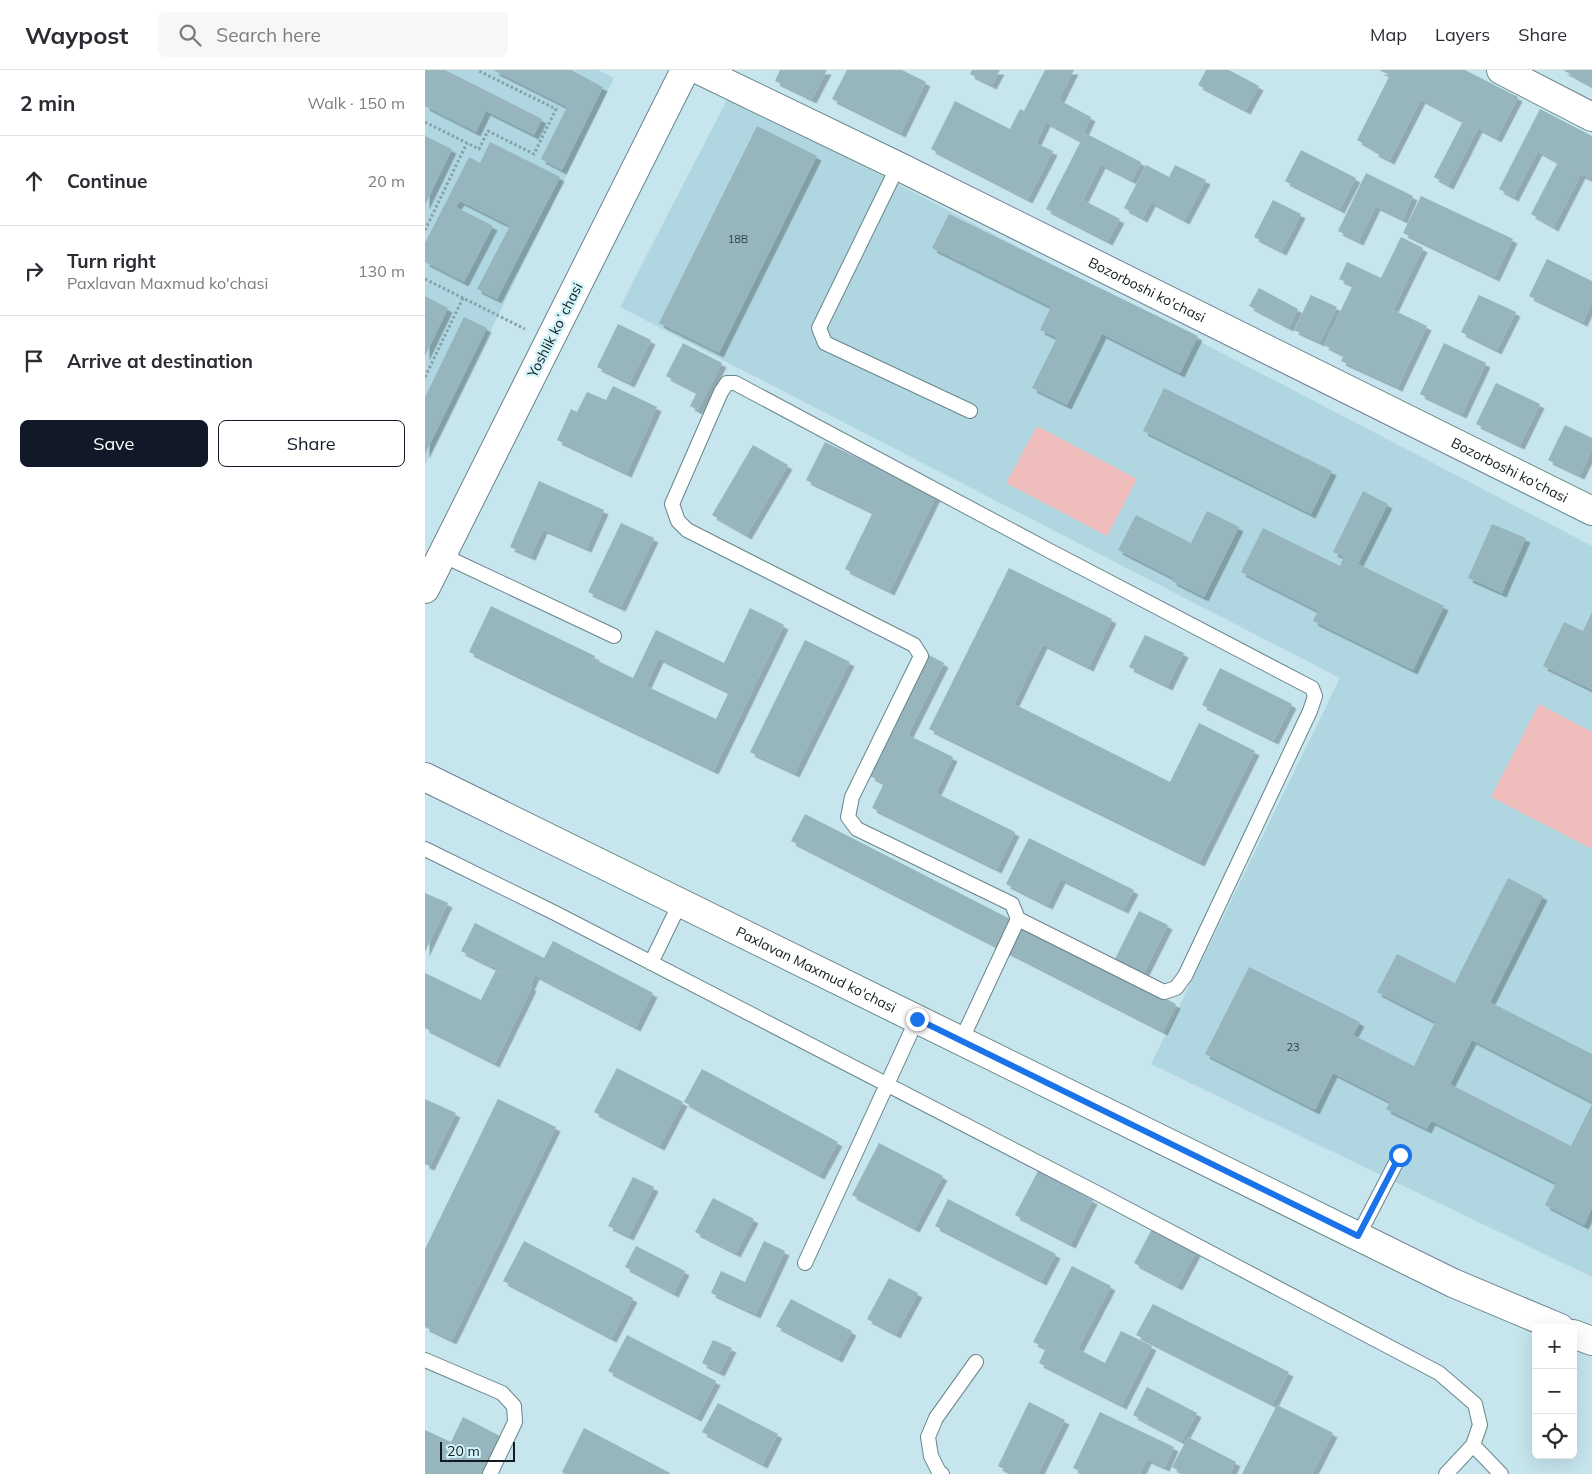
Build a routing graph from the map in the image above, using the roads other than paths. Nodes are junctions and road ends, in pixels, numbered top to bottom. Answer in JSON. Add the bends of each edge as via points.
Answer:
{"nodes":[{"id":1,"x":685,"y":70,"type":"edge"},
{"id":2,"x":699,"y":70,"type":"edge"},
{"id":3,"x":1501,"y":70,"type":"edge"},
{"id":4,"x":1592,"y":117,"type":"edge"},
{"id":5,"x":898,"y":166,"type":"junction"},
{"id":6,"x":970,"y":411,"type":"dead end"},
{"id":7,"x":1592,"y":512,"type":"edge"},
{"id":8,"x":442,"y":555,"type":"junction"},
{"id":9,"x":425,"y":589,"type":"edge"},
{"id":10,"x":614,"y":636,"type":"dead end"},
{"id":11,"x":425,"y":777,"type":"edge"},
{"id":12,"x":425,"y":849,"type":"edge"},
{"id":13,"x":680,"y":903,"type":"junction"},
{"id":14,"x":1017,"y":919,"type":"junction"},
{"id":15,"x":651,"y":962,"type":"junction"},
{"id":16,"x":917,"y":1019,"type":"junction"},
{"id":17,"x":961,"y":1041,"type":"junction"},
{"id":18,"x":887,"y":1085,"type":"junction"},
{"id":19,"x":1400,"y":1155,"type":"dead end"},
{"id":20,"x":1358,"y":1236,"type":"junction"},
{"id":21,"x":805,"y":1263,"type":"dead end"},
{"id":22,"x":1550,"y":1324,"type":"edge"},
{"id":23,"x":1577,"y":1335,"type":"edge"},
{"id":24,"x":1592,"y":1341,"type":"edge"},
{"id":25,"x":425,"y":1360,"type":"edge"},
{"id":26,"x":976,"y":1362,"type":"dead end"},
{"id":27,"x":1473,"y":1445,"type":"junction"},
{"id":28,"x":940,"y":1473,"type":"edge"},
{"id":29,"x":490,"y":1474,"type":"edge"},
{"id":30,"x":1446,"y":1474,"type":"edge"},
{"id":31,"x":1501,"y":1474,"type":"edge"}],
"edges":[{"from":1,"to":8,"type":"street","name":"Yoshlik koʻchasi"},
{"from":2,"to":5,"type":"street","name":"Bozorboshi ko'chasi"},
{"from":3,"to":4,"type":"street"},
{"from":5,"to":6,"type":"lane","via":[[819,328],[825,343]]},
{"from":5,"to":7,"type":"street","name":"Bozorboshi ko'chasi"},
{"from":8,"to":9,"type":"street","name":"Yoshlik koʻchasi"},
{"from":8,"to":10,"type":"lane"},
{"from":11,"to":13,"type":"street","name":"Paxlavan Maxmud ko'chasi"},
{"from":12,"to":15,"type":"lane"},
{"from":13,"to":15,"type":"lane"},
{"from":13,"to":16,"type":"street","name":"Paxlavan Maxmud ko'chasi"},
{"from":14,"to":14,"type":"lane","via":[[1013,904],[857,829],[848,817],[852,797],[921,656],[914,645],[687,530],[678,521],[672,504],[727,383],[735,383],[1312,688],[1315,696],[1310,711],[1185,976],[1176,988],[1164,992]]},
{"from":14,"to":17,"type":"lane"},
{"from":15,"to":18,"type":"lane"},
{"from":16,"to":17,"type":"street","name":"Paxlavan Maxmud ko'chasi"},
{"from":16,"to":18,"type":"lane"},
{"from":17,"to":20,"type":"street","name":"Paxlavan Maxmud ko'chasi"},
{"from":18,"to":21,"type":"lane"},
{"from":18,"to":27,"type":"lane","via":[[1439,1373],[1475,1404],[1480,1425]]},
{"from":19,"to":20,"type":"lane"},
{"from":20,"to":22,"type":"street","name":"Paxlavan Maxmud ko'chasi","via":[[1453,1283]]},
{"from":23,"to":24,"type":"street"},
{"from":25,"to":29,"type":"lane","via":[[502,1394],[514,1406],[515,1422]]},
{"from":26,"to":28,"type":"lane","via":[[936,1418],[928,1436],[931,1456]]},
{"from":27,"to":30,"type":"lane"},
{"from":27,"to":31,"type":"lane"}]}
